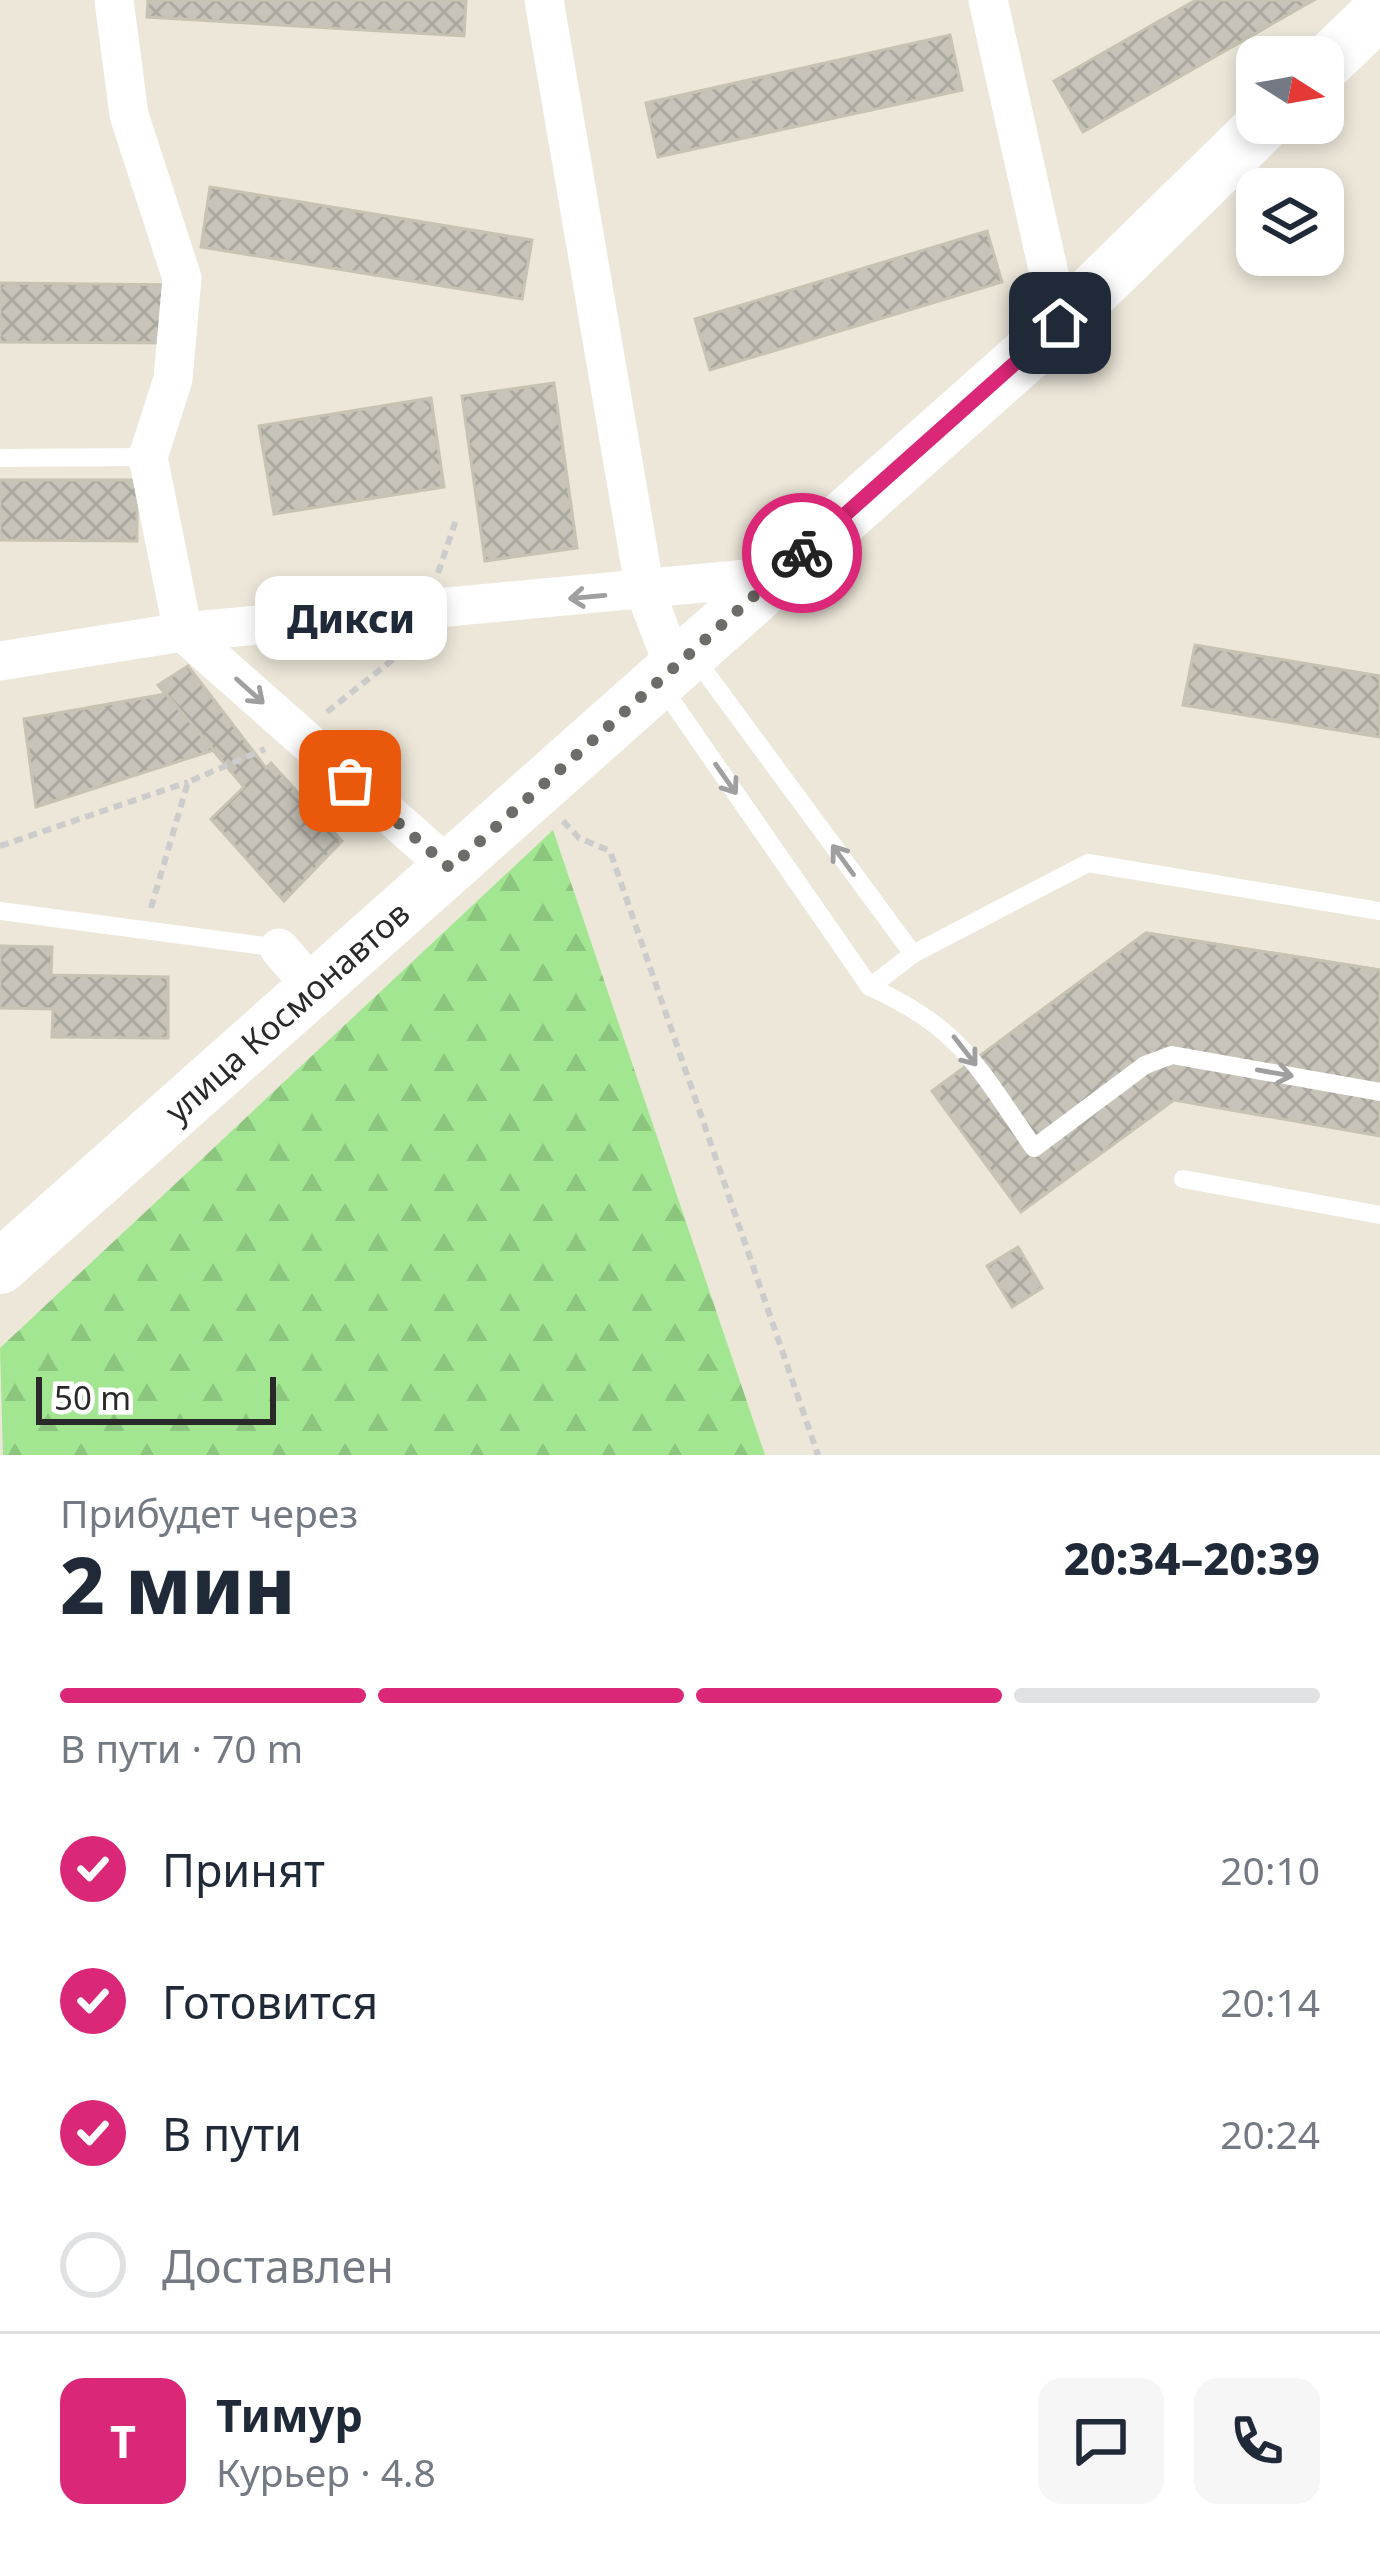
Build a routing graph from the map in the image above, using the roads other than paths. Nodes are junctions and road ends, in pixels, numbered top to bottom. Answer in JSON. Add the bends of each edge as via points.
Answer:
{"nodes":[{"id":1,"x":114,"y":0,"type":"edge"},
{"id":2,"x":544,"y":0,"type":"edge"},
{"id":3,"x":988,"y":0,"type":"edge"},
{"id":4,"x":1380,"y":11,"type":"edge"},
{"id":5,"x":1344,"y":46,"type":"edge"},
{"id":6,"x":1243,"y":144,"type":"edge"},
{"id":7,"x":1060,"y":323,"type":"junction"},
{"id":8,"x":148,"y":457,"type":"junction"},
{"id":9,"x":0,"y":458,"type":"edge"},
{"id":10,"x":777,"y":576,"type":"junction"},
{"id":11,"x":644,"y":591,"type":"junction"},
{"id":12,"x":183,"y":632,"type":"junction"},
{"id":13,"x":0,"y":661,"type":"edge"},
{"id":14,"x":676,"y":668,"type":"junction"},
{"id":15,"x":450,"y":868,"type":"junction"},
{"id":16,"x":0,"y":911,"type":"edge"},
{"id":17,"x":1380,"y":911,"type":"edge"},
{"id":18,"x":279,"y":948,"type":"joint"},
{"id":19,"x":913,"y":954,"type":"junction"},
{"id":20,"x":870,"y":987,"type":"junction"},
{"id":21,"x":314,"y":989,"type":"junction"},
{"id":22,"x":1380,"y":1092,"type":"edge"},
{"id":23,"x":1183,"y":1179,"type":"dead end"},
{"id":24,"x":1380,"y":1215,"type":"edge"},
{"id":25,"x":0,"y":1267,"type":"edge"}],
"edges":[{"from":1,"to":8,"type":"street","via":[[129,115],[182,278],[172,379]]},
{"from":2,"to":11,"type":"street"},
{"from":3,"to":7,"type":"street"},
{"from":4,"to":5,"type":"main road"},
{"from":6,"to":7,"type":"main road","name":"улица Космонавтов"},
{"from":7,"to":10,"type":"main road","name":"улица Космонавтов"},
{"from":8,"to":9,"type":"lane"},
{"from":8,"to":12,"type":"street"},
{"from":10,"to":11,"type":"street"},
{"from":10,"to":14,"type":"main road","name":"улица Космонавтов"},
{"from":11,"to":12,"type":"street","one_way":true},
{"from":11,"to":14,"type":"street"},
{"from":12,"to":13,"type":"street"},
{"from":12,"to":15,"type":"street","one_way":true},
{"from":14,"to":15,"type":"main road","name":"улица Космонавтов"},
{"from":19,"to":14,"type":"lane","one_way":true},
{"from":14,"to":20,"type":"lane","one_way":true},
{"from":15,"to":21,"type":"main road","name":"улица Космонавтов"},
{"from":16,"to":18,"type":"lane"},
{"from":17,"to":19,"type":"lane","via":[[1088,862]]},
{"from":18,"to":21,"type":"street"},
{"from":19,"to":20,"type":"lane"},
{"from":20,"to":22,"type":"lane","one_way":true,"via":[[914,1006],[958,1040],[1034,1148],[1144,1065],[1172,1055]]},
{"from":21,"to":25,"type":"main road","name":"улица Космонавтов"},
{"from":23,"to":24,"type":"lane"}]}
